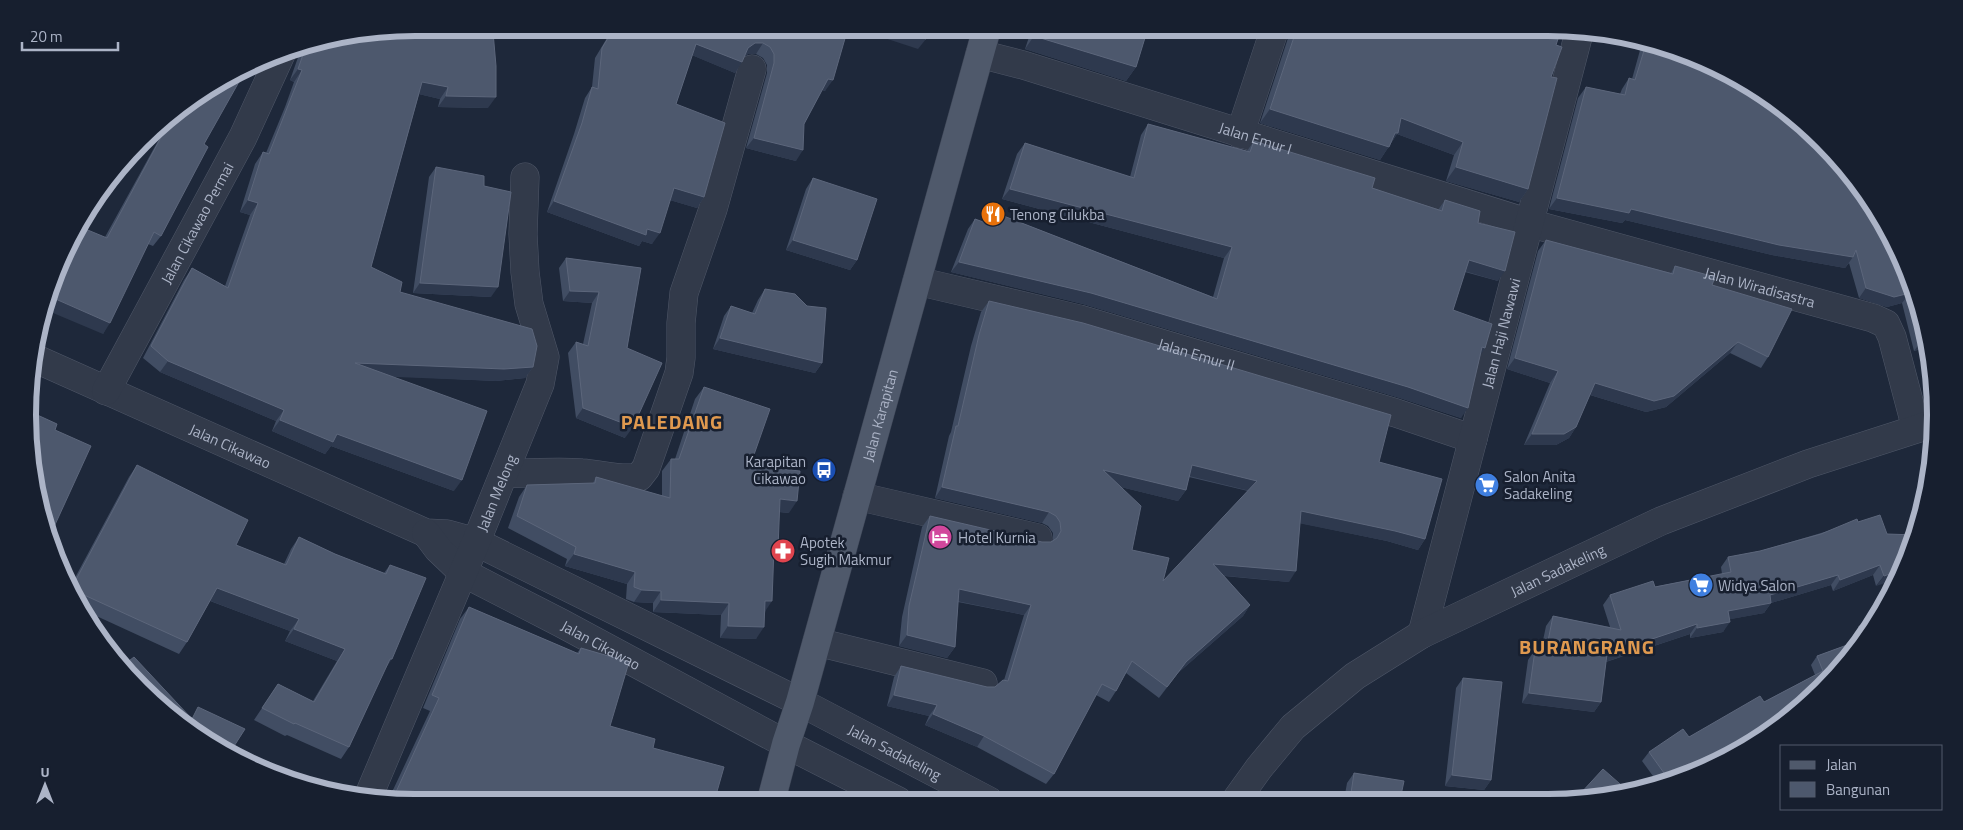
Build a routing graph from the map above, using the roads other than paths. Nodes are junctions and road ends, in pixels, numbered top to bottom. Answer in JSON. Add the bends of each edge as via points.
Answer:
{"nodes":[{"id":1,"x":984,"y":36,"type":"edge"},
{"id":2,"x":1272,"y":36,"type":"edge"},
{"id":3,"x":1578,"y":37,"type":"edge"},
{"id":4,"x":980,"y":54,"type":"junction"},
{"id":5,"x":278,"y":62,"type":"edge"},
{"id":6,"x":752,"y":69,"type":"dead end"},
{"id":7,"x":1240,"y":134,"type":"junction"},
{"id":8,"x":525,"y":177,"type":"dead end"},
{"id":9,"x":1529,"y":223,"type":"junction"},
{"id":10,"x":917,"y":281,"type":"junction"},
{"id":11,"x":40,"y":361,"type":"edge"},
{"id":12,"x":106,"y":390,"type":"junction"},
{"id":13,"x":1925,"y":426,"type":"edge"},
{"id":14,"x":1473,"y":440,"type":"junction"},
{"id":15,"x":504,"y":474,"type":"junction"},
{"id":16,"x":857,"y":496,"type":"junction"},
{"id":17,"x":426,"y":533,"type":"junction"},
{"id":18,"x":1038,"y":538,"type":"dead end"},
{"id":19,"x":476,"y":542,"type":"junction"},
{"id":20,"x":462,"y":572,"type":"junction"},
{"id":21,"x":1422,"y":634,"type":"junction"},
{"id":22,"x":817,"y":642,"type":"junction"},
{"id":23,"x":983,"y":683,"type":"dead end"},
{"id":24,"x":800,"y":702,"type":"junction"},
{"id":25,"x":786,"y":744,"type":"junction"},
{"id":26,"x":371,"y":791,"type":"edge"},
{"id":27,"x":773,"y":794,"type":"edge"},
{"id":28,"x":884,"y":794,"type":"edge"},
{"id":29,"x":976,"y":794,"type":"edge"},
{"id":30,"x":1240,"y":794,"type":"edge"}],
"edges":[{"from":1,"to":4,"type":"main road","name":"Jalan Karapitan"},
{"from":2,"to":7,"type":"street"},
{"from":3,"to":9,"type":"street","name":"Jalan Haji Nawawi"},
{"from":4,"to":7,"type":"street","name":"Jalan Emur I"},
{"from":4,"to":10,"type":"main road","name":"Jalan Karapitan"},
{"from":5,"to":12,"type":"street","name":"Jalan Cikawao Permai","via":[[244,137]]},
{"from":6,"to":15,"type":"street","via":[[713,209],[684,293],[679,373],[646,468],[639,477],[627,480],[568,472]]},
{"from":7,"to":9,"type":"street","name":"Jalan Emur I"},
{"from":8,"to":15,"type":"street","name":"Jalan Melong","via":[[525,272],[529,304],[545,357],[540,384]]},
{"from":9,"to":13,"type":"street","name":"Jalan Wiradisastra","via":[[1886,324]]},
{"from":9,"to":14,"type":"street","name":"Jalan Haji Nawawi"},
{"from":10,"to":14,"type":"street","name":"Jalan Emur II","via":[[1079,319],[1386,410]]},
{"from":10,"to":16,"type":"main road","name":"Jalan Karapitan"},
{"from":11,"to":12,"type":"street","name":"Jalan Cikawao"},
{"from":12,"to":17,"type":"street","name":"Jalan Cikawao"},
{"from":13,"to":21,"type":"street","name":"Jalan Sadakeling","via":[[1808,464],[1661,521]]},
{"from":14,"to":21,"type":"street","name":"Jalan Haji Nawawi"},
{"from":15,"to":19,"type":"street","name":"Jalan Melong"},
{"from":16,"to":18,"type":"street"},
{"from":16,"to":22,"type":"main road","name":"Jalan Karapitan"},
{"from":17,"to":19,"type":"street","name":"Jalan Cikawao","via":[[447,534]]},
{"from":17,"to":20,"type":"street","name":"Jalan Cikawao"},
{"from":19,"to":20,"type":"street","name":"Jalan Melong"},
{"from":19,"to":24,"type":"street","name":"Jalan Cikawao"},
{"from":20,"to":25,"type":"street","name":"Jalan Cikawao"},
{"from":20,"to":26,"type":"street","name":"Jalan Melong"},
{"from":21,"to":30,"type":"street","name":"Jalan Sadakeling","via":[[1355,676],[1293,727]]},
{"from":22,"to":23,"type":"street"},
{"from":22,"to":24,"type":"main road","name":"Jalan Karapitan"},
{"from":24,"to":25,"type":"main road","name":"Jalan Karapitan"},
{"from":24,"to":29,"type":"street","name":"Jalan Sadakeling"},
{"from":25,"to":27,"type":"main road","name":"Jalan Karapitan"},
{"from":25,"to":28,"type":"street"}]}
